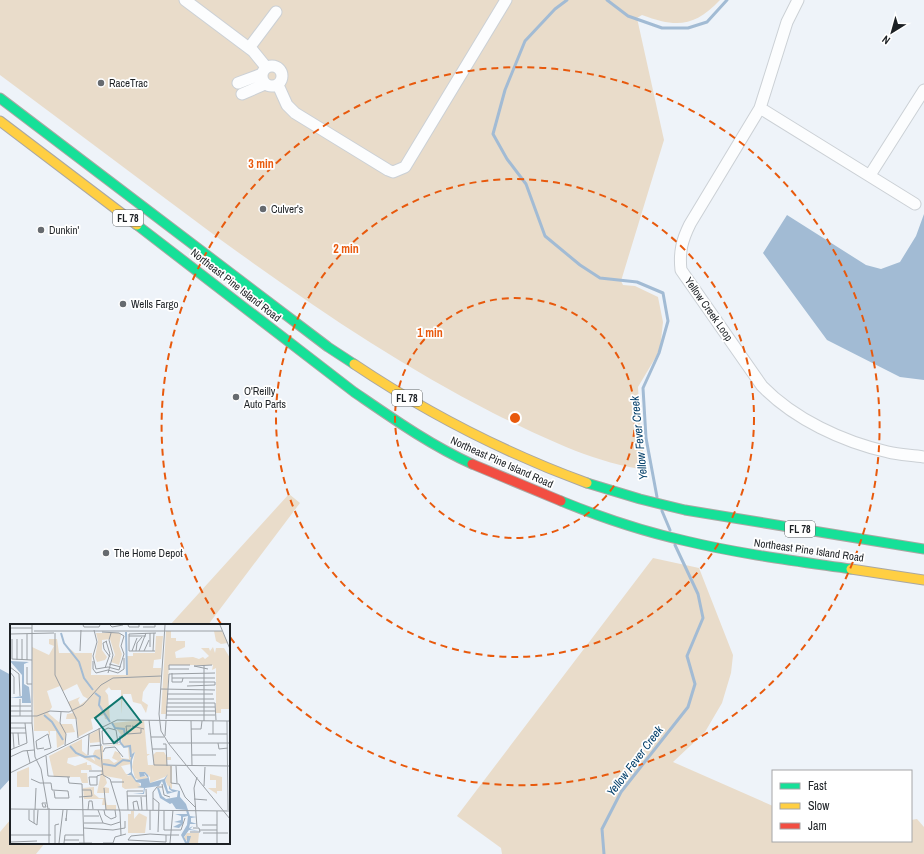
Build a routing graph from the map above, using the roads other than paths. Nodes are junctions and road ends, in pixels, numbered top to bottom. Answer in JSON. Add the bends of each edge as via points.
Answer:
{"nodes":[{"id":1,"x":185,"y":0,"type":"edge"},
{"id":2,"x":506,"y":0,"type":"edge"},
{"id":3,"x":798,"y":0,"type":"edge"},
{"id":4,"x":276,"y":12,"type":"dead end"},
{"id":5,"x":249,"y":48,"type":"junction"},
{"id":6,"x":264,"y":75,"type":"junction"},
{"id":7,"x":238,"y":82,"type":"dead end"},
{"id":8,"x":278,"y":85,"type":"junction"},
{"id":9,"x":924,"y":90,"type":"edge"},
{"id":10,"x":242,"y":94,"type":"dead end"},
{"id":11,"x":0,"y":98,"type":"edge"},
{"id":12,"x":760,"y":108,"type":"junction"},
{"id":13,"x":0,"y":121,"type":"edge"},
{"id":14,"x":870,"y":175,"type":"junction"},
{"id":15,"x":915,"y":204,"type":"dead end"},
{"id":16,"x":218,"y":286,"type":"junction"},
{"id":17,"x":344,"y":358,"type":"junction"},
{"id":18,"x":924,"y":457,"type":"edge"},
{"id":19,"x":924,"y":548,"type":"edge"},
{"id":20,"x":924,"y":580,"type":"edge"}],
"edges":[{"from":1,"to":5,"type":"street"},
{"from":2,"to":8,"type":"street","via":[[405,167],[399,170],[388,170],[295,113]]},
{"from":3,"to":12,"type":"street","name":"Yellow Creek Loop","via":[[785,27]]},
{"from":4,"to":5,"type":"street"},
{"from":5,"to":6,"type":"street"},
{"from":6,"to":7,"type":"street"},
{"from":6,"to":8,"type":"street","via":[[271,87]]},
{"from":6,"to":8,"type":"street","via":[[273,66],[281,72],[282,79]]},
{"from":6,"to":10,"type":"street"},
{"from":9,"to":14,"type":"street"},
{"from":11,"to":17,"type":"main road","name":"Northeast Pine Island Road","number":"FL 78"},
{"from":12,"to":14,"type":"street"},
{"from":12,"to":18,"type":"street","name":"Yellow Creek Loop","via":[[681,242],[681,270],[762,386],[777,402],[802,418],[860,444],[888,452]]},
{"from":13,"to":16,"type":"main road","name":"Northeast Pine Island Road","number":"FL 78"},
{"from":14,"to":15,"type":"street"},
{"from":16,"to":17,"type":"main road","via":[[234,285],[299,332]]},
{"from":16,"to":20,"type":"main road","name":"Northeast Pine Island Road","number":"FL 78","via":[[354,392],[426,440],[495,475],[579,508],[685,541]]},
{"from":17,"to":19,"type":"main road","name":"Northeast Pine Island Road","number":"FL 78","via":[[430,412],[491,444],[549,469],[641,499],[677,507],[730,518]]}]}
